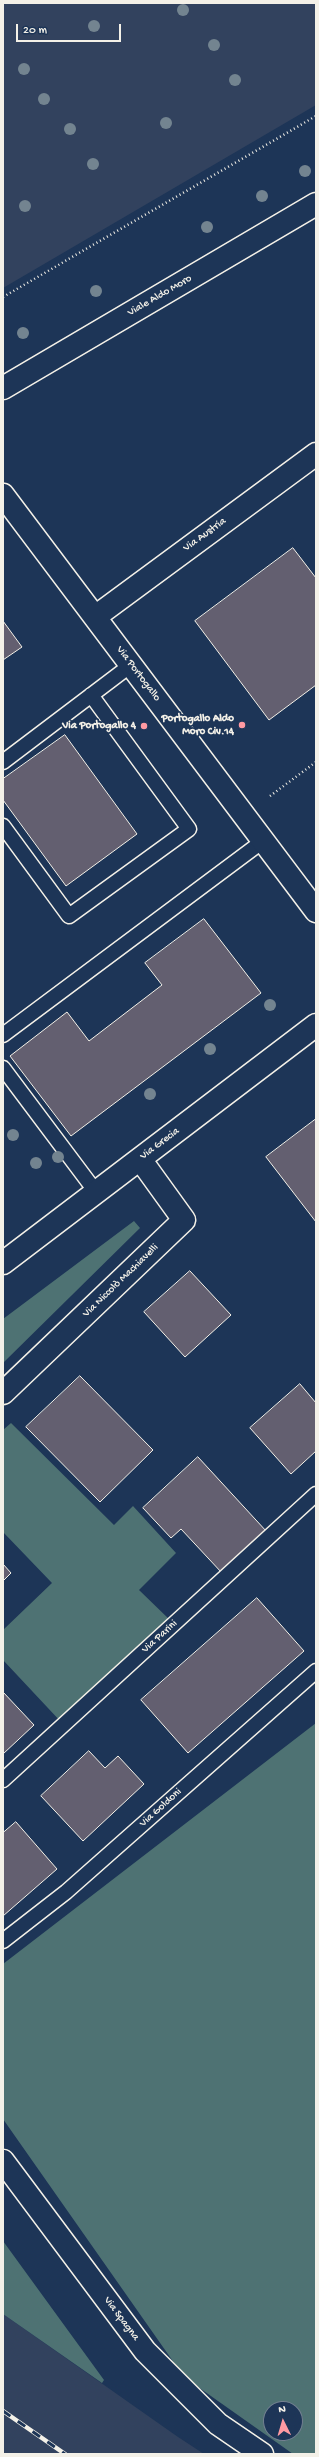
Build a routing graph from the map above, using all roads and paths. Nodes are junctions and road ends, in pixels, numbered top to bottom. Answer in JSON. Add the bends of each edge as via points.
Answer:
{"nodes":[{"id":1,"x":316,"y":116,"type":"edge"},
{"id":2,"x":316,"y":204,"type":"edge"},
{"id":3,"x":3,"y":297,"type":"edge"},
{"id":4,"x":3,"y":388,"type":"edge"},
{"id":5,"x":316,"y":454,"type":"edge"},
{"id":6,"x":3,"y":495,"type":"edge"},
{"id":7,"x":95,"y":617,"type":"junction"},
{"id":8,"x":131,"y":665,"type":"junction"},
{"id":9,"x":91,"y":695,"type":"junction"},
{"id":10,"x":3,"y":762,"type":"edge"},
{"id":11,"x":316,"y":762,"type":"edge"},
{"id":12,"x":270,"y":796,"type":"dead end"},
{"id":13,"x":3,"y":826,"type":"edge"},
{"id":14,"x":263,"y":841,"type":"junction"},
{"id":15,"x":316,"y":911,"type":"edge"},
{"id":16,"x":316,"y":1025,"type":"edge"},
{"id":17,"x":3,"y":1035,"type":"edge"},
{"id":18,"x":3,"y":1068,"type":"edge"},
{"id":19,"x":140,"y":1159,"type":"junction"},
{"id":20,"x":96,"y":1192,"type":"junction"},
{"id":21,"x":3,"y":1262,"type":"edge"},
{"id":22,"x":3,"y":1393,"type":"edge"},
{"id":23,"x":316,"y":1494,"type":"edge"},
{"id":24,"x":316,"y":1671,"type":"edge"},
{"id":25,"x":3,"y":1780,"type":"edge"},
{"id":26,"x":3,"y":1942,"type":"edge"},
{"id":27,"x":3,"y":2161,"type":"edge"},
{"id":28,"x":262,"y":2454,"type":"edge"}],
"edges":[{"from":1,"to":3,"type":"path"},
{"from":2,"to":4,"type":"street","name":"Viale Aldo Moro"},
{"from":5,"to":7,"type":"street","name":"Via Austria"},
{"from":6,"to":7,"type":"street","name":"Via Portogallo"},
{"from":7,"to":8,"type":"street","name":"Via Portogallo"},
{"from":8,"to":9,"type":"lane"},
{"from":8,"to":14,"type":"street","name":"Via Portogallo"},
{"from":9,"to":10,"type":"lane"},
{"from":9,"to":13,"type":"lane","via":[[188,828],[69,916]]},
{"from":11,"to":12,"type":"path"},
{"from":14,"to":15,"type":"street","name":"Via Portogallo"},
{"from":14,"to":17,"type":"lane"},
{"from":16,"to":19,"type":"street","name":"Via Grecia"},
{"from":18,"to":20,"type":"lane"},
{"from":19,"to":20,"type":"street","name":"Via Grecia"},
{"from":19,"to":22,"type":"street","name":"Via Niccolò Machiavelli","via":[[184,1220]]},
{"from":20,"to":21,"type":"street","name":"Via Grecia"},
{"from":23,"to":25,"type":"lane","name":"Via Parini"},
{"from":24,"to":26,"type":"lane","name":"Via Goldoni","via":[[66,1892]]},
{"from":27,"to":28,"type":"street","name":"Via Spagna","via":[[145,2351],[218,2424]]}]}
